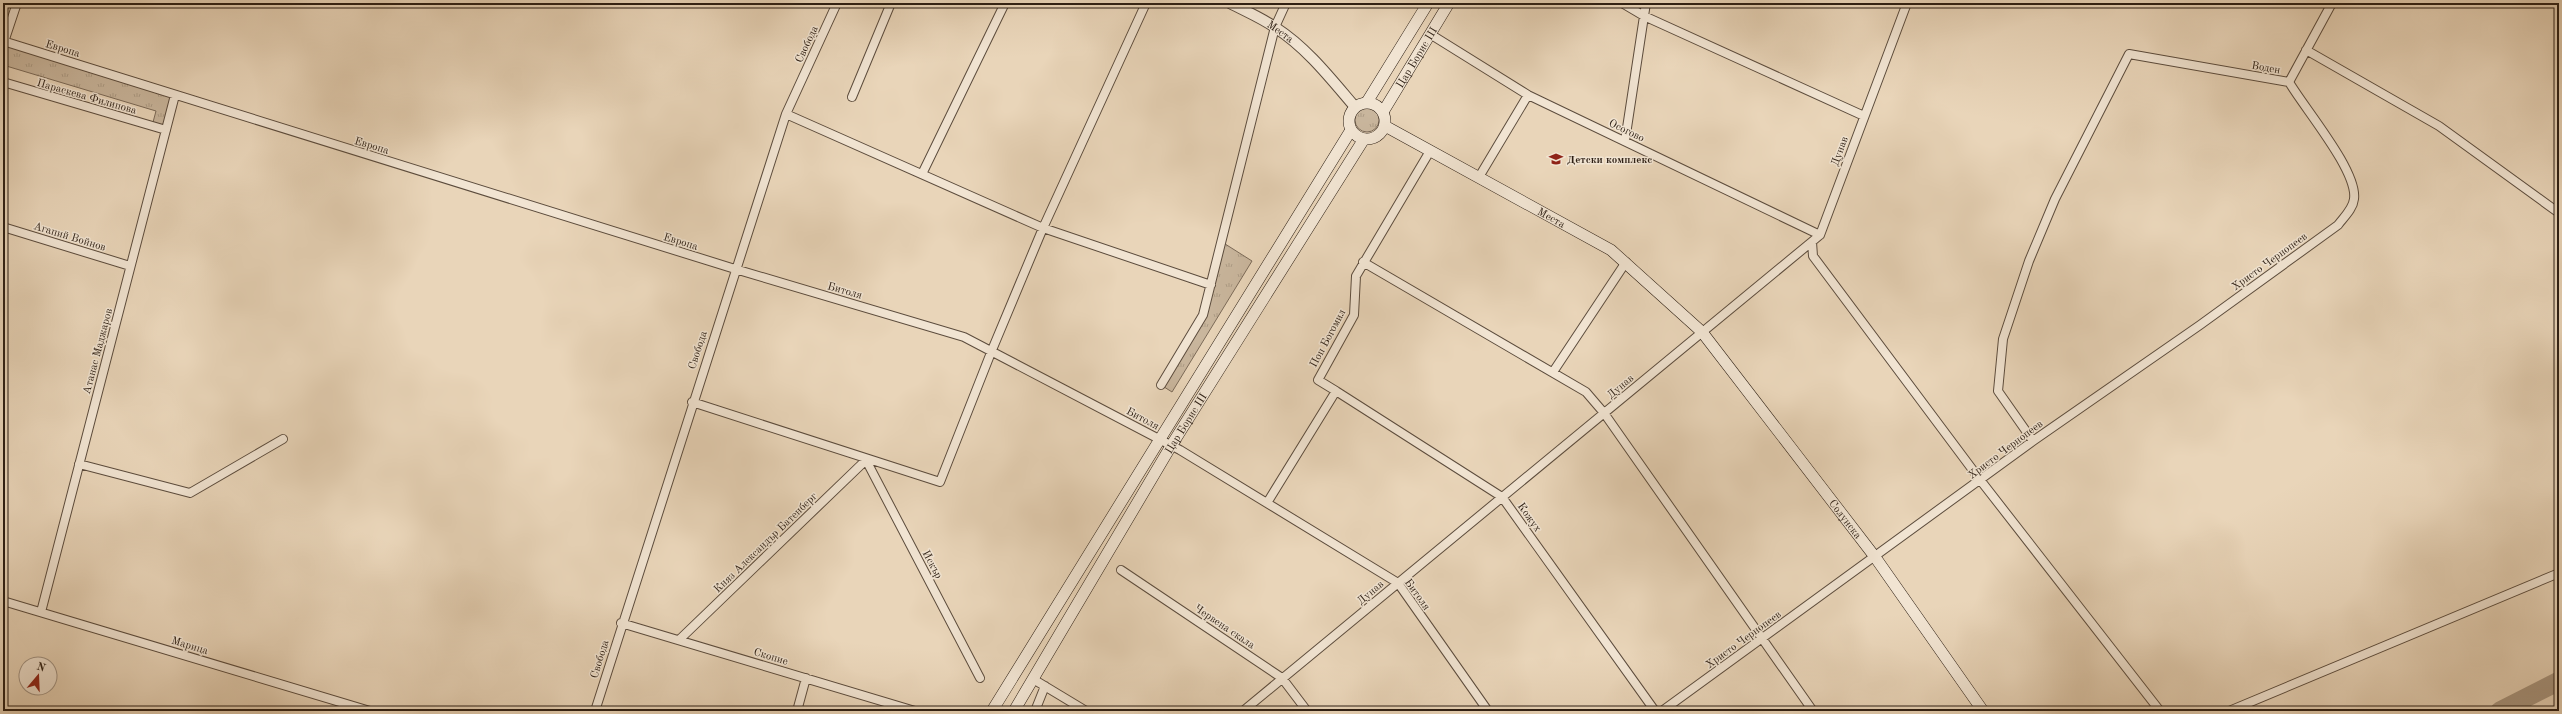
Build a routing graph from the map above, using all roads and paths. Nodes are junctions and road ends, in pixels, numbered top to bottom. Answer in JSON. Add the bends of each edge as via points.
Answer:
{"nodes":[{"id":1,"x":17,"y":3,"type":"edge"},
{"id":2,"x":837,"y":3,"type":"edge"},
{"id":3,"x":891,"y":3,"type":"edge"},
{"id":4,"x":1005,"y":3,"type":"edge"},
{"id":5,"x":1146,"y":3,"type":"edge"},
{"id":6,"x":1230,"y":3,"type":"edge"},
{"id":7,"x":1286,"y":3,"type":"edge"},
{"id":8,"x":1428,"y":3,"type":"edge"},
{"id":9,"x":1449,"y":3,"type":"edge"},
{"id":10,"x":1622,"y":3,"type":"edge"},
{"id":11,"x":1646,"y":3,"type":"edge"},
{"id":12,"x":1907,"y":3,"type":"edge"},
{"id":13,"x":2332,"y":3,"type":"edge"},
{"id":14,"x":1644,"y":16,"type":"junction"},
{"id":15,"x":1275,"y":27,"type":"junction"},
{"id":16,"x":1430,"y":34,"type":"junction"},
{"id":17,"x":4,"y":42,"type":"edge"},
{"id":18,"x":2306,"y":50,"type":"junction"},
{"id":19,"x":3,"y":82,"type":"edge"},
{"id":20,"x":2289,"y":82,"type":"junction"},
{"id":21,"x":175,"y":95,"type":"junction"},
{"id":22,"x":1528,"y":95,"type":"junction"},
{"id":23,"x":852,"y":97,"type":"dead end"},
{"id":24,"x":1366,"y":102,"type":"junction"},
{"id":25,"x":1355,"y":107,"type":"junction"},
{"id":26,"x":1383,"y":112,"type":"junction"},
{"id":27,"x":786,"y":114,"type":"junction"},
{"id":28,"x":1864,"y":116,"type":"junction"},
{"id":29,"x":1385,"y":126,"type":"junction"},
{"id":30,"x":166,"y":130,"type":"junction"},
{"id":31,"x":1351,"y":130,"type":"junction"},
{"id":32,"x":1364,"y":139,"type":"junction"},
{"id":33,"x":1625,"y":141,"type":"junction"},
{"id":34,"x":1430,"y":151,"type":"junction"},
{"id":35,"x":922,"y":174,"type":"junction"},
{"id":36,"x":1479,"y":177,"type":"junction"},
{"id":37,"x":2354,"y":199,"type":"joint"},
{"id":38,"x":2559,"y":213,"type":"edge"},
{"id":39,"x":3,"y":227,"type":"edge"},
{"id":40,"x":1043,"y":228,"type":"junction"},
{"id":41,"x":1820,"y":235,"type":"junction"},
{"id":42,"x":1812,"y":242,"type":"junction"},
{"id":43,"x":1363,"y":262,"type":"junction"},
{"id":44,"x":1626,"y":262,"type":"junction"},
{"id":45,"x":130,"y":266,"type":"junction"},
{"id":46,"x":735,"y":269,"type":"junction"},
{"id":47,"x":1211,"y":285,"type":"junction"},
{"id":48,"x":1702,"y":332,"type":"junction"},
{"id":49,"x":992,"y":350,"type":"junction"},
{"id":50,"x":1553,"y":372,"type":"junction"},
{"id":51,"x":1161,"y":385,"type":"dead end"},
{"id":52,"x":1336,"y":391,"type":"junction"},
{"id":53,"x":692,"y":402,"type":"junction"},
{"id":54,"x":1604,"y":413,"type":"junction"},
{"id":55,"x":282,"y":439,"type":"dead end"},
{"id":56,"x":1161,"y":440,"type":"junction"},
{"id":57,"x":2033,"y":441,"type":"junction"},
{"id":58,"x":1172,"y":446,"type":"junction"},
{"id":59,"x":866,"y":460,"type":"junction"},
{"id":60,"x":79,"y":464,"type":"junction"},
{"id":61,"x":1981,"y":481,"type":"junction"},
{"id":62,"x":1502,"y":497,"type":"junction"},
{"id":63,"x":1267,"y":502,"type":"junction"},
{"id":64,"x":1875,"y":557,"type":"junction"},
{"id":65,"x":1121,"y":570,"type":"dead end"},
{"id":66,"x":2559,"y":573,"type":"edge"},
{"id":67,"x":1398,"y":583,"type":"junction"},
{"id":68,"x":3,"y":601,"type":"edge"},
{"id":69,"x":41,"y":612,"type":"junction"},
{"id":70,"x":621,"y":623,"type":"junction"},
{"id":71,"x":679,"y":640,"type":"junction"},
{"id":72,"x":1762,"y":640,"type":"junction"},
{"id":73,"x":806,"y":678,"type":"junction"},
{"id":74,"x":980,"y":678,"type":"dead end"},
{"id":75,"x":1282,"y":678,"type":"junction"},
{"id":76,"x":1033,"y":679,"type":"junction"},
{"id":77,"x":1045,"y":686,"type":"junction"},
{"id":78,"x":1002,"y":695,"type":"junction"},
{"id":79,"x":1016,"y":708,"type":"edge"},
{"id":80,"x":370,"y":711,"type":"edge"},
{"id":81,"x":595,"y":711,"type":"edge"},
{"id":82,"x":797,"y":711,"type":"edge"},
{"id":83,"x":916,"y":711,"type":"edge"},
{"id":84,"x":992,"y":711,"type":"edge"},
{"id":85,"x":1035,"y":711,"type":"edge"},
{"id":86,"x":1086,"y":711,"type":"edge"},
{"id":87,"x":1243,"y":711,"type":"edge"},
{"id":88,"x":1307,"y":711,"type":"edge"},
{"id":89,"x":1488,"y":711,"type":"edge"},
{"id":90,"x":1655,"y":711,"type":"edge"},
{"id":91,"x":1662,"y":711,"type":"edge"},
{"id":92,"x":1813,"y":711,"type":"edge"},
{"id":93,"x":1983,"y":711,"type":"edge"},
{"id":94,"x":2160,"y":711,"type":"edge"},
{"id":95,"x":2229,"y":711,"type":"edge"}],
"edges":[{"from":1,"to":17,"type":"street"},
{"from":2,"to":27,"type":"street","name":"Свобода"},
{"from":3,"to":23,"type":"street"},
{"from":4,"to":35,"type":"street"},
{"from":5,"to":40,"type":"street"},
{"from":6,"to":15,"type":"street","name":"Места"},
{"from":7,"to":15,"type":"street"},
{"from":8,"to":24,"type":"main road","name":"Цар Борис III"},
{"from":9,"to":16,"type":"main road","name":"Цар Борис III"},
{"from":10,"to":14,"type":"street"},
{"from":11,"to":14,"type":"street"},
{"from":12,"to":28,"type":"street","name":"Дунав"},
{"from":13,"to":18,"type":"street"},
{"from":14,"to":28,"type":"street"},
{"from":14,"to":33,"type":"street"},
{"from":15,"to":25,"type":"street","name":"Места","via":[[1313,60]]},
{"from":15,"to":47,"type":"street"},
{"from":16,"to":22,"type":"street","name":"Осогово"},
{"from":16,"to":26,"type":"main road","name":"Цар Борис III"},
{"from":17,"to":21,"type":"street","name":"Европа"},
{"from":18,"to":20,"type":"street"},
{"from":18,"to":38,"type":"street","via":[[2439,126]]},
{"from":19,"to":30,"type":"street","name":"Параскева Филипова"},
{"from":20,"to":37,"type":"street","name":"Воден","via":[[2347,168]]},
{"from":20,"to":57,"type":"street","name":"Воден","via":[[2129,54],[2055,199],[2029,261],[2003,339],[1998,391]]},
{"from":21,"to":30,"type":"street","name":"Атанас Маджаров"},
{"from":21,"to":46,"type":"street","name":"Европа"},
{"from":22,"to":33,"type":"street","name":"Осогово"},
{"from":22,"to":36,"type":"street"},
{"from":24,"to":25,"type":"main road"},
{"from":24,"to":26,"type":"main road","via":[[1376,105]]},
{"from":25,"to":31,"type":"main road","via":[[1349,117]]},
{"from":26,"to":29,"type":"main road"},
{"from":27,"to":35,"type":"street"},
{"from":27,"to":46,"type":"street","name":"Свобода"},
{"from":28,"to":41,"type":"street","name":"Дунав"},
{"from":29,"to":32,"type":"main road","via":[[1377,137]]},
{"from":29,"to":34,"type":"main road","name":"Места"},
{"from":30,"to":45,"type":"street","name":"Атанас Маджаров"},
{"from":31,"to":32,"type":"main road"},
{"from":31,"to":56,"type":"main road","name":"Цар Борис III"},
{"from":32,"to":58,"type":"main road","name":"Цар Борис III"},
{"from":33,"to":41,"type":"street","name":"Осогово"},
{"from":34,"to":36,"type":"main road","name":"Места"},
{"from":34,"to":43,"type":"street","name":"Поп Богомил"},
{"from":35,"to":40,"type":"street"},
{"from":36,"to":44,"type":"main road","name":"Места","via":[[1594,240]]},
{"from":37,"to":57,"type":"street","name":"Христо Чернопеев","via":[[2348,213],[2338,225]]},
{"from":39,"to":45,"type":"street","name":"Агапий Войнов"},
{"from":40,"to":47,"type":"street"},
{"from":40,"to":49,"type":"street"},
{"from":41,"to":42,"type":"street","name":"Дунав"},
{"from":42,"to":48,"type":"street","name":"Дунав"},
{"from":42,"to":61,"type":"street","via":[[1814,256]]},
{"from":43,"to":50,"type":"street"},
{"from":43,"to":52,"type":"street","name":"Поп Богомил","via":[[1356,276],[1354,315],[1318,380]]},
{"from":44,"to":48,"type":"main road","name":"Места"},
{"from":44,"to":50,"type":"street"},
{"from":45,"to":60,"type":"street","name":"Атанас Маджаров"},
{"from":46,"to":49,"type":"street","name":"Битоля","via":[[964,337]]},
{"from":46,"to":53,"type":"street","name":"Свобода"},
{"from":47,"to":51,"type":"street","via":[[1203,315]]},
{"from":48,"to":54,"type":"street","name":"Дунав"},
{"from":48,"to":64,"type":"main road","name":"Солунска"},
{"from":49,"to":56,"type":"street","name":"Битоля"},
{"from":49,"to":59,"type":"street","via":[[940,482]]},
{"from":50,"to":54,"type":"street","via":[[1586,392]]},
{"from":52,"to":62,"type":"street","name":"Кожух"},
{"from":52,"to":63,"type":"street"},
{"from":53,"to":59,"type":"street"},
{"from":53,"to":70,"type":"street","name":"Свобода"},
{"from":54,"to":62,"type":"street","name":"Дунав"},
{"from":54,"to":72,"type":"street"},
{"from":55,"to":60,"type":"street","via":[[190,493]]},
{"from":56,"to":58,"type":"street","name":"Битоля"},
{"from":56,"to":78,"type":"main road","name":"Цар Борис III"},
{"from":57,"to":61,"type":"street","name":"Христо Чернопеев"},
{"from":58,"to":63,"type":"street","name":"Битоля"},
{"from":58,"to":76,"type":"main road","name":"Цар Борис III"},
{"from":59,"to":71,"type":"street","name":"Княз Александър Батенберг"},
{"from":59,"to":74,"type":"street","name":"Искър"},
{"from":60,"to":69,"type":"street","name":"Атанас Маджаров"},
{"from":61,"to":64,"type":"street","name":"Христо Чернопеев"},
{"from":61,"to":94,"type":"street"},
{"from":62,"to":67,"type":"street","name":"Дунав"},
{"from":62,"to":90,"type":"street","name":"Кожух"},
{"from":63,"to":67,"type":"street","name":"Битоля"},
{"from":64,"to":72,"type":"street","name":"Христо Чернопеев"},
{"from":64,"to":93,"type":"main road","name":"Солунска"},
{"from":65,"to":75,"type":"street","name":"Червена скала"},
{"from":66,"to":95,"type":"street"},
{"from":67,"to":75,"type":"street","name":"Дунав"},
{"from":67,"to":89,"type":"street","name":"Битоля"},
{"from":68,"to":69,"type":"street","name":"Марица"},
{"from":69,"to":80,"type":"street","name":"Марица"},
{"from":70,"to":71,"type":"street","name":"Скопие"},
{"from":70,"to":81,"type":"street","name":"Свобода"},
{"from":71,"to":73,"type":"street","name":"Скопие"},
{"from":72,"to":91,"type":"street","name":"Христо Чернопеев"},
{"from":72,"to":92,"type":"street"},
{"from":73,"to":82,"type":"street"},
{"from":73,"to":83,"type":"street","name":"Скопие"},
{"from":75,"to":87,"type":"street","name":"Дунав"},
{"from":75,"to":88,"type":"street","name":"Червена скала"},
{"from":76,"to":77,"type":"street"},
{"from":76,"to":79,"type":"main road","name":"Цар Борис III"},
{"from":77,"to":85,"type":"street"},
{"from":77,"to":86,"type":"street"},
{"from":78,"to":79,"type":"main road","via":[[1004,702]]},
{"from":78,"to":84,"type":"main road","name":"Цар Борис III"}]}
